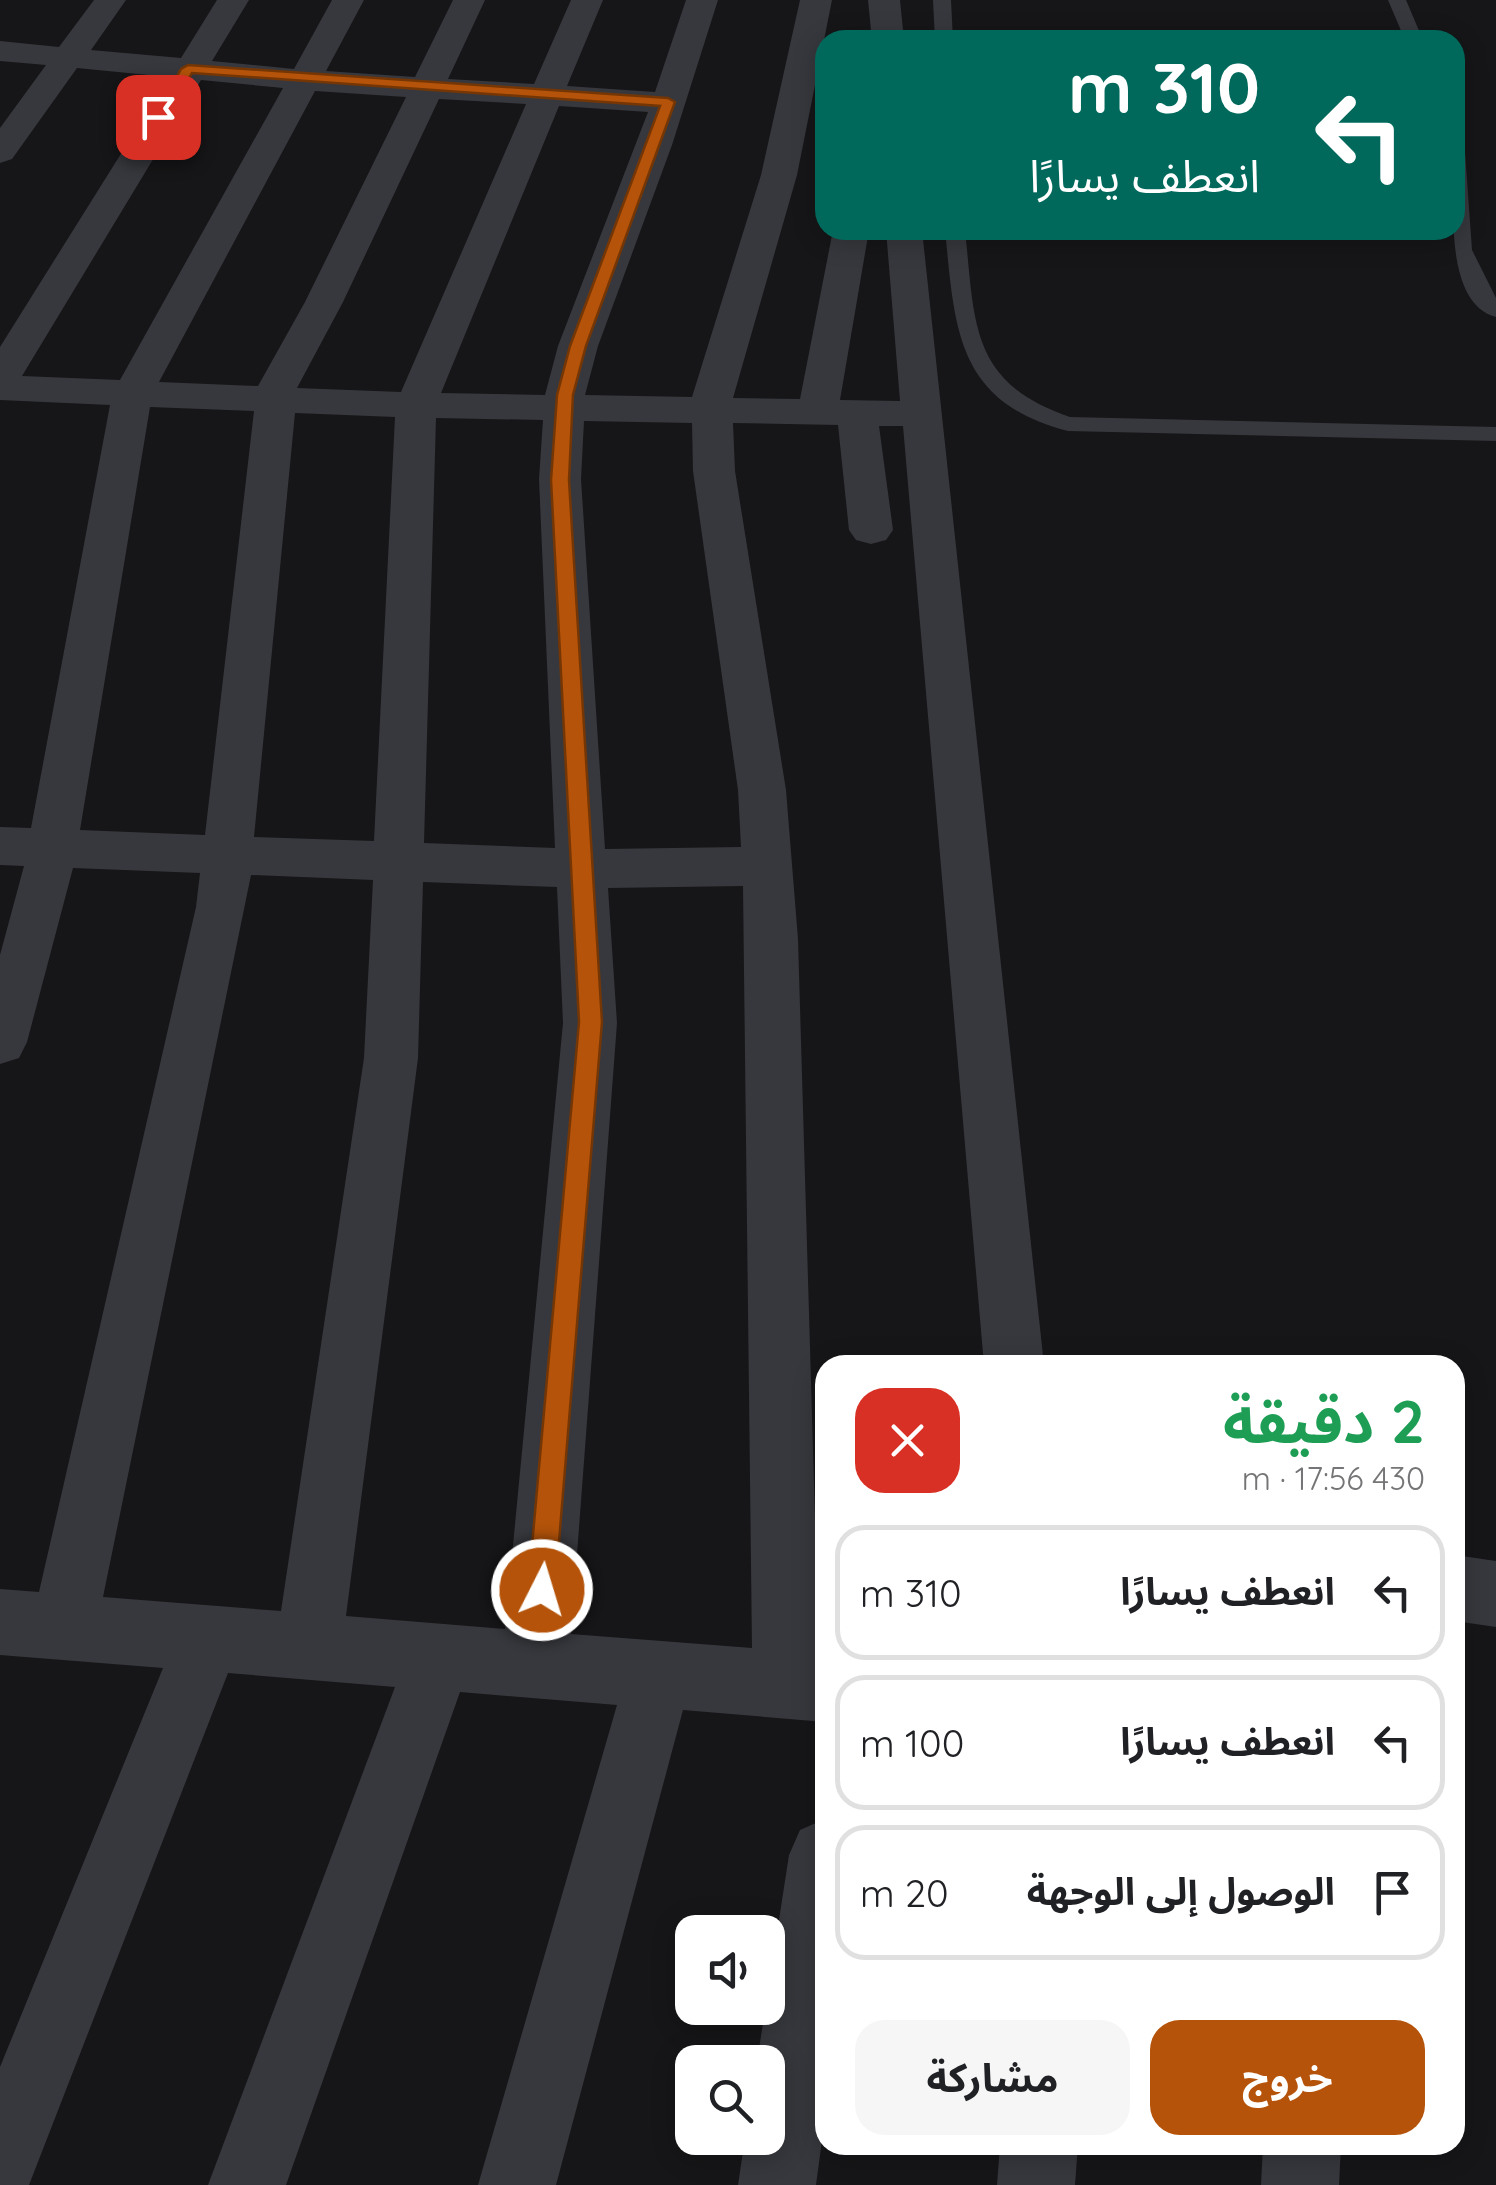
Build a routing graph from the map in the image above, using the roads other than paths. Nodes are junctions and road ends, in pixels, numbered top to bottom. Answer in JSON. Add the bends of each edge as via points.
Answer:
{"nodes":[{"id":1,"x":110,"y":0,"type":"edge"},
{"id":2,"x":233,"y":0,"type":"edge"},
{"id":3,"x":348,"y":0,"type":"edge"},
{"id":4,"x":469,"y":0,"type":"edge"},
{"id":5,"x":587,"y":0,"type":"edge"},
{"id":6,"x":702,"y":0,"type":"edge"},
{"id":7,"x":816,"y":0,"type":"edge"},
{"id":8,"x":884,"y":0,"type":"edge"},
{"id":9,"x":942,"y":0,"type":"edge"},
{"id":10,"x":1397,"y":0,"type":"edge"},
{"id":11,"x":887,"y":30,"type":"edge"},
{"id":12,"x":944,"y":30,"type":"edge"},
{"id":13,"x":1410,"y":30,"type":"edge"},
{"id":14,"x":0,"y":51,"type":"edge"},
{"id":15,"x":69,"y":57,"type":"junction"},
{"id":16,"x":188,"y":69,"type":"junction"},
{"id":17,"x":813,"y":69,"type":"edge"},
{"id":18,"x":304,"y":80,"type":"junction"},
{"id":19,"x":430,"y":86,"type":"junction"},
{"id":20,"x":550,"y":93,"type":"junction"},
{"id":21,"x":668,"y":102,"type":"junction"},
{"id":22,"x":0,"y":152,"type":"edge"},
{"id":23,"x":850,"y":240,"type":"edge"},
{"id":24,"x":905,"y":240,"type":"edge"},
{"id":25,"x":956,"y":240,"type":"edge"},
{"id":26,"x":1461,"y":240,"type":"edge"},
{"id":27,"x":1496,"y":311,"type":"edge"},
{"id":28,"x":0,"y":379,"type":"edge"},
{"id":29,"x":0,"y":388,"type":"edge"},
{"id":30,"x":134,"y":390,"type":"junction"},
{"id":31,"x":276,"y":397,"type":"junction"},
{"id":32,"x":416,"y":405,"type":"junction"},
{"id":33,"x":564,"y":407,"type":"junction"},
{"id":34,"x":712,"y":409,"type":"junction"},
{"id":35,"x":838,"y":412,"type":"junction"},
{"id":36,"x":920,"y":414,"type":"junction"},
{"id":37,"x":1496,"y":434,"type":"edge"},
{"id":38,"x":871,"y":530,"type":"dead end"},
{"id":39,"x":0,"y":846,"type":"edge"},
{"id":40,"x":52,"y":848,"type":"junction"},
{"id":41,"x":227,"y":855,"type":"junction"},
{"id":42,"x":399,"y":863,"type":"junction"},
{"id":43,"x":767,"y":866,"type":"junction"},
{"id":44,"x":584,"y":869,"type":"junction"},
{"id":45,"x":0,"y":1042,"type":"edge"},
{"id":46,"x":1013,"y":1355,"type":"edge"},
{"id":47,"x":1465,"y":1589,"type":"edge"},
{"id":48,"x":1496,"y":1594,"type":"edge"},
{"id":49,"x":0,"y":1622,"type":"edge"},
{"id":50,"x":64,"y":1628,"type":"junction"},
{"id":51,"x":208,"y":1639,"type":"junction"},
{"id":52,"x":309,"y":1648,"type":"junction"},
{"id":53,"x":439,"y":1658,"type":"junction"},
{"id":54,"x":535,"y":1666,"type":"junction"},
{"id":55,"x":659,"y":1675,"type":"junction"},
{"id":56,"x":806,"y":1687,"type":"edge"},
{"id":57,"x":815,"y":1924,"type":"edge"},
{"id":58,"x":1038,"y":2155,"type":"edge"},
{"id":59,"x":1302,"y":2155,"type":"edge"},
{"id":60,"x":0,"y":2162,"type":"edge"},
{"id":61,"x":247,"y":2185,"type":"edge"},
{"id":62,"x":517,"y":2185,"type":"edge"},
{"id":63,"x":777,"y":2185,"type":"edge"},
{"id":64,"x":1036,"y":2185,"type":"edge"},
{"id":65,"x":1300,"y":2185,"type":"edge"}],
"edges":[{"from":1,"to":15,"type":"street"},
{"from":2,"to":16,"type":"street"},
{"from":3,"to":18,"type":"street"},
{"from":4,"to":19,"type":"street"},
{"from":5,"to":20,"type":"street"},
{"from":6,"to":21,"type":"street"},
{"from":7,"to":17,"type":"street"},
{"from":8,"to":11,"type":"street"},
{"from":9,"to":12,"type":"lane"},
{"from":10,"to":13,"type":"lane"},
{"from":14,"to":15,"type":"street"},
{"from":15,"to":16,"type":"street"},
{"from":15,"to":22,"type":"street"},
{"from":16,"to":18,"type":"street"},
{"from":16,"to":28,"type":"street"},
{"from":17,"to":34,"type":"street","via":[[718,366]]},
{"from":18,"to":19,"type":"street"},
{"from":18,"to":30,"type":"street"},
{"from":19,"to":20,"type":"street"},
{"from":19,"to":31,"type":"street"},
{"from":20,"to":21,"type":"street"},
{"from":20,"to":32,"type":"street"},
{"from":21,"to":33,"type":"street","via":[[578,346]]},
{"from":23,"to":35,"type":"street"},
{"from":24,"to":36,"type":"street"},
{"from":25,"to":37,"type":"lane","via":[[966,323],[985,379],[1030,415],[1068,424]]},
{"from":26,"to":27,"type":"lane","via":[[1480,292]]},
{"from":29,"to":30,"type":"street"},
{"from":30,"to":31,"type":"street"},
{"from":30,"to":40,"type":"street"},
{"from":31,"to":32,"type":"street"},
{"from":31,"to":41,"type":"street"},
{"from":32,"to":33,"type":"street"},
{"from":32,"to":42,"type":"street"},
{"from":33,"to":34,"type":"street"},
{"from":33,"to":44,"type":"street","via":[[560,480]]},
{"from":34,"to":35,"type":"street"},
{"from":34,"to":43,"type":"street","via":[[714,471],[762,790]]},
{"from":35,"to":36,"type":"street"},
{"from":35,"to":38,"type":"street"},
{"from":36,"to":46,"type":"street"},
{"from":39,"to":40,"type":"street"},
{"from":40,"to":41,"type":"street"},
{"from":40,"to":45,"type":"street"},
{"from":41,"to":42,"type":"street"},
{"from":41,"to":50,"type":"street","via":[[222,907]]},
{"from":42,"to":44,"type":"street"},
{"from":42,"to":52,"type":"street","via":[[391,1058]]},
{"from":43,"to":44,"type":"street"},
{"from":43,"to":56,"type":"street"},
{"from":44,"to":54,"type":"street","via":[[590,1022]]},
{"from":47,"to":48,"type":"street"},
{"from":49,"to":50,"type":"street"},
{"from":50,"to":51,"type":"street"},
{"from":51,"to":52,"type":"street"},
{"from":51,"to":60,"type":"street"},
{"from":52,"to":53,"type":"street"},
{"from":53,"to":54,"type":"street"},
{"from":53,"to":61,"type":"street"},
{"from":54,"to":55,"type":"street"},
{"from":55,"to":56,"type":"street"},
{"from":55,"to":62,"type":"street"},
{"from":57,"to":63,"type":"street"},
{"from":58,"to":64,"type":"street"},
{"from":59,"to":65,"type":"street"}]}
